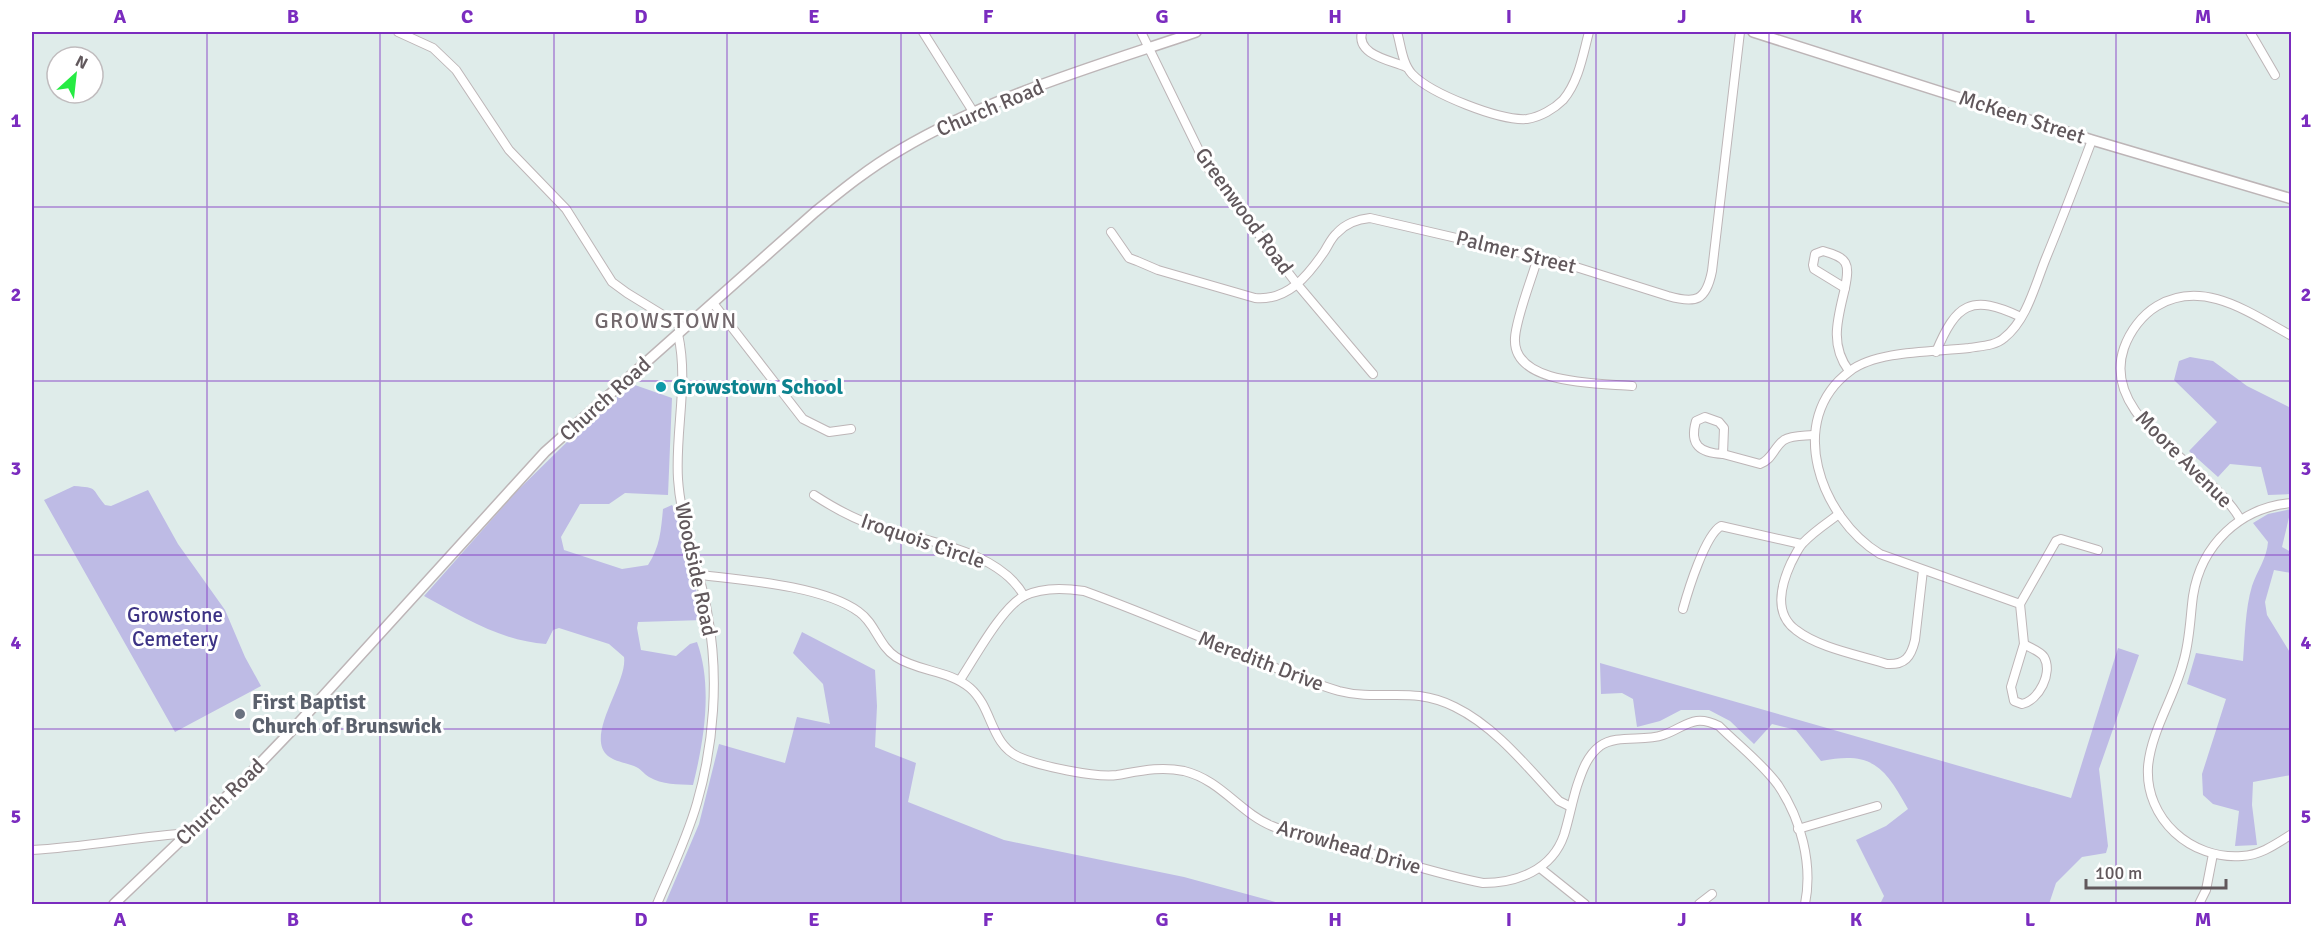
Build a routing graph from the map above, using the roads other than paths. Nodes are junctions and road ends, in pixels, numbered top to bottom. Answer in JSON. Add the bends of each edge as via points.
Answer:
{"nodes":[{"id":1,"x":398,"y":32,"type":"edge"},
{"id":2,"x":922,"y":32,"type":"edge"},
{"id":3,"x":1141,"y":32,"type":"edge"},
{"id":4,"x":1196,"y":32,"type":"edge"},
{"id":5,"x":1362,"y":32,"type":"edge"},
{"id":6,"x":1397,"y":32,"type":"edge"},
{"id":7,"x":1589,"y":32,"type":"edge"},
{"id":8,"x":1740,"y":32,"type":"edge"},
{"id":9,"x":1753,"y":32,"type":"edge"},
{"id":10,"x":2250,"y":32,"type":"edge"},
{"id":11,"x":1149,"y":48,"type":"junction"},
{"id":12,"x":1406,"y":67,"type":"junction"},
{"id":13,"x":2275,"y":75,"type":"dead end"},
{"id":14,"x":974,"y":113,"type":"junction"},
{"id":15,"x":2092,"y":140,"type":"junction"},
{"id":16,"x":2292,"y":199,"type":"edge"},
{"id":17,"x":1111,"y":232,"type":"dead end"},
{"id":18,"x":1538,"y":257,"type":"junction"},
{"id":19,"x":1297,"y":284,"type":"junction"},
{"id":20,"x":1845,"y":288,"type":"junction"},
{"id":21,"x":713,"y":303,"type":"junction"},
{"id":22,"x":2020,"y":317,"type":"junction"},
{"id":23,"x":681,"y":331,"type":"junction"},
{"id":24,"x":2292,"y":336,"type":"edge"},
{"id":25,"x":1936,"y":352,"type":"junction"},
{"id":26,"x":1849,"y":371,"type":"junction"},
{"id":27,"x":1373,"y":374,"type":"dead end"},
{"id":28,"x":1632,"y":386,"type":"dead end"},
{"id":29,"x":851,"y":429,"type":"dead end"},
{"id":30,"x":1813,"y":435,"type":"junction"},
{"id":31,"x":1723,"y":454,"type":"junction"},
{"id":32,"x":814,"y":495,"type":"dead end"},
{"id":33,"x":2292,"y":503,"type":"edge"},
{"id":34,"x":1839,"y":514,"type":"junction"},
{"id":35,"x":2240,"y":519,"type":"junction"},
{"id":36,"x":1801,"y":544,"type":"junction"},
{"id":37,"x":2098,"y":550,"type":"dead end"},
{"id":38,"x":1923,"y":570,"type":"junction"},
{"id":39,"x":701,"y":575,"type":"junction"},
{"id":40,"x":1024,"y":596,"type":"junction"},
{"id":41,"x":2020,"y":604,"type":"junction"},
{"id":42,"x":1683,"y":609,"type":"dead end"},
{"id":43,"x":2024,"y":644,"type":"junction"},
{"id":44,"x":960,"y":680,"type":"junction"},
{"id":45,"x":1877,"y":806,"type":"dead end"},
{"id":46,"x":1571,"y":807,"type":"junction"},
{"id":47,"x":1798,"y":829,"type":"junction"},
{"id":48,"x":189,"y":833,"type":"junction"},
{"id":49,"x":2292,"y":834,"type":"edge"},
{"id":50,"x":32,"y":850,"type":"edge"},
{"id":51,"x":2213,"y":854,"type":"junction"},
{"id":52,"x":1540,"y":868,"type":"junction"},
{"id":53,"x":1712,"y":894,"type":"dead end"},
{"id":54,"x":114,"y":904,"type":"edge"},
{"id":55,"x":657,"y":904,"type":"edge"},
{"id":56,"x":1585,"y":904,"type":"edge"},
{"id":57,"x":1700,"y":904,"type":"edge"},
{"id":58,"x":1805,"y":904,"type":"edge"},
{"id":59,"x":2199,"y":904,"type":"edge"}],
"edges":[{"from":1,"to":23,"type":"street","via":[[433,48],[456,70],[509,150],[566,209],[612,282]]},
{"from":2,"to":14,"type":"street"},
{"from":3,"to":11,"type":"street","name":"Greenwood Road"},
{"from":4,"to":11,"type":"street","name":"Church Road"},
{"from":5,"to":12,"type":"street","via":[[1367,51]]},
{"from":6,"to":12,"type":"street"},
{"from":7,"to":12,"type":"street","via":[[1569,92],[1553,108],[1535,117],[1516,118],[1458,101],[1424,84]]},
{"from":8,"to":18,"type":"street","name":"Palmer Street","via":[[1712,271],[1706,292],[1696,300],[1685,301]]},
{"from":9,"to":15,"type":"street","name":"McKeen Street"},
{"from":10,"to":13,"type":"street"},
{"from":11,"to":14,"type":"street","name":"Church Road"},
{"from":11,"to":19,"type":"street","name":"Greenwood Road","via":[[1207,167]]},
{"from":14,"to":21,"type":"street","name":"Church Road","via":[[901,149],[848,185]]},
{"from":15,"to":16,"type":"street","name":"McKeen Street"},
{"from":15,"to":22,"type":"street"},
{"from":17,"to":19,"type":"street","name":"Palmer Street","via":[[1129,258],[1246,296],[1270,298]]},
{"from":18,"to":19,"type":"street","name":"Palmer Street","via":[[1370,218],[1337,232]]},
{"from":18,"to":28,"type":"street","via":[[1515,338],[1520,356],[1545,376]]},
{"from":19,"to":27,"type":"street","name":"Greenwood Road"},
{"from":20,"to":20,"type":"street","via":[[1814,269],[1815,254],[1823,251],[1844,260],[1848,269]]},
{"from":20,"to":26,"type":"street","via":[[1836,342]]},
{"from":21,"to":23,"type":"street","name":"Church Road"},
{"from":21,"to":29,"type":"street","via":[[803,419],[829,432]]},
{"from":22,"to":25,"type":"street","via":[[2003,340]]},
{"from":22,"to":25,"type":"street","via":[[1982,305],[1964,308],[1949,324]]},
{"from":23,"to":39,"type":"street","name":"Woodside Road","via":[[684,373],[678,480]]},
{"from":23,"to":48,"type":"street","name":"Church Road","via":[[530,467],[294,728]]},
{"from":24,"to":35,"type":"street","name":"Moore Avenue","via":[[2227,302],[2193,295],[2166,302],[2148,313],[2133,330],[2123,351],[2123,383],[2133,411],[2218,489]]},
{"from":25,"to":26,"type":"street","via":[[1887,357]]},
{"from":26,"to":30,"type":"street","via":[[1821,405]]},
{"from":30,"to":31,"type":"street","via":[[1787,438],[1760,464]]},
{"from":30,"to":34,"type":"street","via":[[1820,474]]},
{"from":31,"to":31,"type":"street","via":[[1699,448],[1694,441],[1696,422],[1705,417],[1719,422],[1724,428]]},
{"from":32,"to":40,"type":"street","name":"Iroquois Circle","via":[[844,514],[874,526],[991,563],[1012,578]]},
{"from":33,"to":35,"type":"street","via":[[2272,505]]},
{"from":34,"to":36,"type":"street"},
{"from":34,"to":38,"type":"street","via":[[1866,546]]},
{"from":35,"to":51,"type":"street","via":[[2214,545],[2198,575],[2184,660],[2148,765],[2151,797],[2165,822],[2184,840]]},
{"from":36,"to":38,"type":"street","via":[[1786,574],[1781,596],[1781,607],[1789,624],[1816,641],[1887,664],[1906,661],[1913,651]]},
{"from":36,"to":42,"type":"street","via":[[1721,526],[1713,533],[1696,568]]},
{"from":37,"to":41,"type":"street","via":[[2061,539],[2056,541]]},
{"from":38,"to":41,"type":"street"},
{"from":39,"to":44,"type":"street","name":"Arrowhead Drive","via":[[836,599],[865,617],[896,657]]},
{"from":39,"to":55,"type":"street","name":"Woodside Road","via":[[712,650],[710,736],[698,801]]},
{"from":40,"to":44,"type":"street","via":[[996,625]]},
{"from":40,"to":46,"type":"street","name":"Meredith Drive","via":[[1052,589],[1084,591],[1340,691],[1373,695],[1408,693],[1439,700],[1481,723],[1559,801]]},
{"from":41,"to":43,"type":"street"},
{"from":43,"to":43,"type":"street","via":[[2041,654],[2046,666],[2040,691],[2033,700],[2022,704],[2014,701],[2010,692]]},
{"from":44,"to":52,"type":"street","name":"Arrowhead Drive","via":[[982,702],[1001,742],[1020,757],[1099,776],[1151,769],[1185,771],[1216,785],[1269,825],[1467,880],[1499,883]]},
{"from":45,"to":47,"type":"street"},
{"from":46,"to":47,"type":"street","via":[[1585,766],[1602,745],[1659,737],[1702,720],[1719,726],[1772,778]]},
{"from":46,"to":52,"type":"street","via":[[1563,837]]},
{"from":47,"to":58,"type":"street","via":[[1807,864]]},
{"from":48,"to":50,"type":"street"},
{"from":48,"to":54,"type":"street","name":"Church Road"},
{"from":49,"to":51,"type":"street","via":[[2250,855]]},
{"from":51,"to":59,"type":"street"},
{"from":52,"to":56,"type":"street"},
{"from":53,"to":57,"type":"street"}]}
